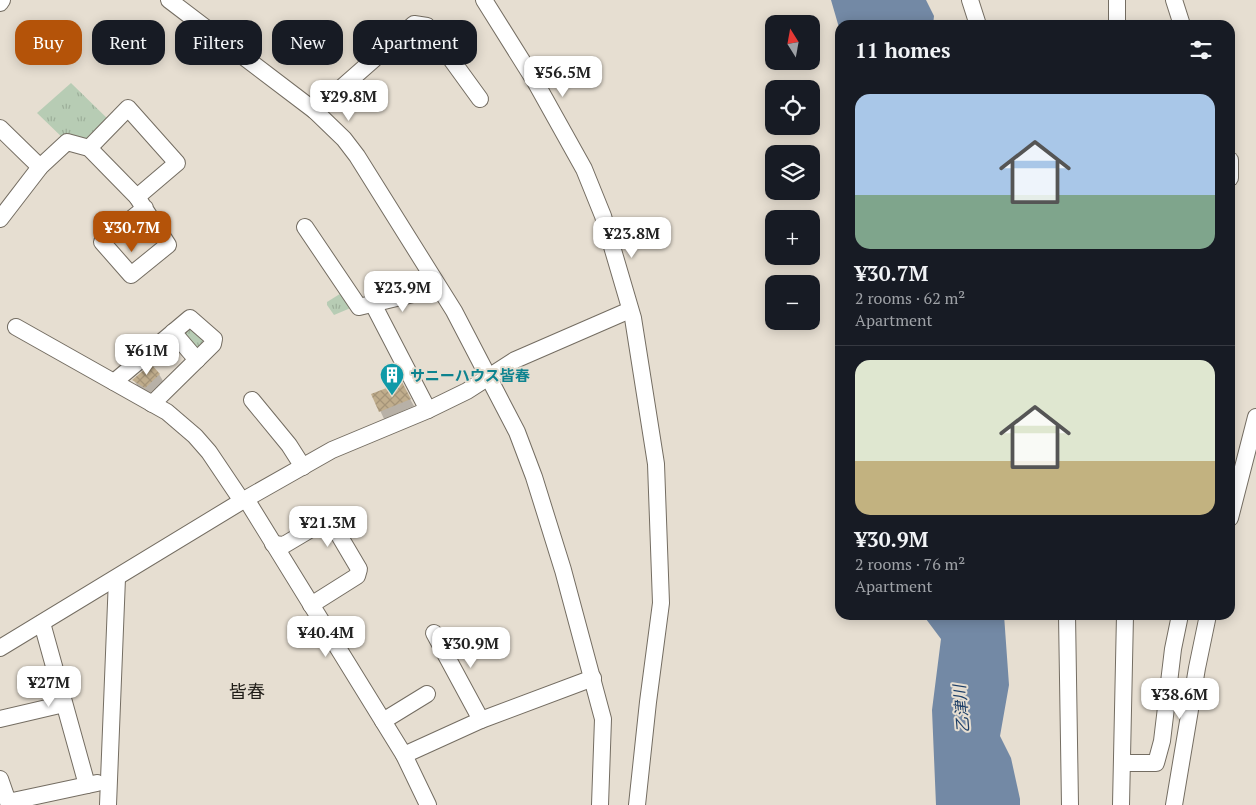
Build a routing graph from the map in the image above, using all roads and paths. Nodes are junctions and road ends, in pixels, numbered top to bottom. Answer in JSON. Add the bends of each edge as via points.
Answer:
{"nodes":[{"id":1,"x":169,"y":0,"type":"edge"},
{"id":2,"x":484,"y":0,"type":"edge"},
{"id":3,"x":970,"y":0,"type":"edge"},
{"id":4,"x":1117,"y":0,"type":"edge"},
{"id":5,"x":1174,"y":0,"type":"edge"},
{"id":6,"x":976,"y":20,"type":"edge"},
{"id":7,"x":1117,"y":20,"type":"edge"},
{"id":8,"x":1180,"y":20,"type":"edge"},
{"id":9,"x":480,"y":99,"type":"dead end"},
{"id":10,"x":315,"y":111,"type":"junction"},
{"id":11,"x":0,"y":128,"type":"edge"},
{"id":12,"x":89,"y":148,"type":"junction"},
{"id":13,"x":40,"y":167,"type":"junction"},
{"id":14,"x":0,"y":219,"type":"edge"},
{"id":15,"x":305,"y":227,"type":"dead end"},
{"id":16,"x":438,"y":288,"type":"junction"},
{"id":17,"x":374,"y":304,"type":"junction"},
{"id":18,"x":630,"y":310,"type":"junction"},
{"id":19,"x":16,"y":326,"type":"dead end"},
{"id":20,"x":173,"y":332,"type":"junction"},
{"id":21,"x":197,"y":360,"type":"junction"},
{"id":22,"x":489,"y":377,"type":"junction"},
{"id":23,"x":114,"y":382,"type":"junction"},
{"id":24,"x":252,"y":400,"type":"dead end"},
{"id":25,"x":152,"y":404,"type":"junction"},
{"id":26,"x":428,"y":410,"type":"junction"},
{"id":27,"x":1256,"y":417,"type":"edge"},
{"id":28,"x":302,"y":467,"type":"junction"},
{"id":29,"x":1235,"y":499,"type":"edge"},
{"id":30,"x":244,"y":500,"type":"junction"},
{"id":31,"x":273,"y":544,"type":"junction"},
{"id":32,"x":117,"y":578,"type":"junction"},
{"id":33,"x":311,"y":604,"type":"junction"},
{"id":34,"x":1067,"y":620,"type":"edge"},
{"id":35,"x":1125,"y":620,"type":"edge"},
{"id":36,"x":1179,"y":620,"type":"edge"},
{"id":37,"x":1207,"y":620,"type":"edge"},
{"id":38,"x":42,"y":623,"type":"junction"},
{"id":39,"x":434,"y":633,"type":"dead end"},
{"id":40,"x":0,"y":648,"type":"edge"},
{"id":41,"x":593,"y":678,"type":"junction"},
{"id":42,"x":427,"y":694,"type":"dead end"},
{"id":43,"x":64,"y":704,"type":"junction"},
{"id":44,"x":0,"y":719,"type":"edge"},
{"id":45,"x":481,"y":720,"type":"junction"},
{"id":46,"x":383,"y":721,"type":"junction"},
{"id":47,"x":404,"y":755,"type":"junction"},
{"id":48,"x":1122,"y":763,"type":"junction"},
{"id":49,"x":0,"y":779,"type":"edge"},
{"id":50,"x":110,"y":780,"type":"junction"},
{"id":51,"x":87,"y":785,"type":"junction"},
{"id":52,"x":108,"y":805,"type":"edge"},
{"id":53,"x":428,"y":805,"type":"edge"},
{"id":54,"x":600,"y":805,"type":"edge"},
{"id":55,"x":637,"y":805,"type":"edge"},
{"id":56,"x":1070,"y":805,"type":"edge"},
{"id":57,"x":1121,"y":805,"type":"edge"},
{"id":58,"x":1174,"y":805,"type":"edge"}],
"edges":[{"from":1,"to":10,"type":"street"},
{"from":2,"to":18,"type":"street","via":[[536,83],[609,214]]},
{"from":3,"to":6,"type":"street"},
{"from":4,"to":7,"type":"street"},
{"from":5,"to":8,"type":"street"},
{"from":9,"to":10,"type":"street","via":[[427,26],[414,24]]},
{"from":10,"to":16,"type":"street","via":[[344,139],[356,156]]},
{"from":11,"to":13,"type":"street"},
{"from":12,"to":12,"type":"street","via":[[141,202],[177,163],[128,108]]},
{"from":12,"to":13,"type":"street","via":[[67,142]]},
{"from":13,"to":14,"type":"street"},
{"from":15,"to":17,"type":"street","via":[[359,307]]},
{"from":16,"to":17,"type":"street"},
{"from":16,"to":22,"type":"street"},
{"from":17,"to":26,"type":"street"},
{"from":18,"to":22,"type":"street","via":[[515,360]]},
{"from":18,"to":55,"type":"street","via":[[656,464],[661,603]]},
{"from":19,"to":23,"type":"street"},
{"from":20,"to":21,"type":"street"},
{"from":20,"to":21,"type":"street","via":[[190,318],[214,339]]},
{"from":20,"to":23,"type":"street"},
{"from":21,"to":25,"type":"street"},
{"from":22,"to":26,"type":"street"},
{"from":22,"to":41,"type":"street","via":[[534,477]]},
{"from":23,"to":25,"type":"street"},
{"from":24,"to":28,"type":"street","via":[[289,445]]},
{"from":25,"to":30,"type":"street","via":[[168,412],[195,436]]},
{"from":26,"to":28,"type":"street","via":[[332,450]]},
{"from":27,"to":29,"type":"street"},
{"from":28,"to":30,"type":"street"},
{"from":30,"to":31,"type":"street"},
{"from":30,"to":32,"type":"street"},
{"from":31,"to":33,"type":"street"},
{"from":31,"to":33,"type":"street","via":[[284,545],[321,522],[333,525],[359,569],[357,576]]},
{"from":32,"to":38,"type":"street"},
{"from":32,"to":50,"type":"street"},
{"from":33,"to":46,"type":"street"},
{"from":34,"to":56,"type":"street"},
{"from":35,"to":48,"type":"street"},
{"from":36,"to":48,"type":"street","via":[[1156,763]]},
{"from":37,"to":58,"type":"street"},
{"from":38,"to":40,"type":"street"},
{"from":38,"to":43,"type":"street"},
{"from":39,"to":45,"type":"street"},
{"from":41,"to":45,"type":"street"},
{"from":41,"to":54,"type":"street","via":[[602,719]]},
{"from":42,"to":46,"type":"street"},
{"from":43,"to":44,"type":"street"},
{"from":43,"to":51,"type":"street"},
{"from":45,"to":47,"type":"street"},
{"from":46,"to":47,"type":"street"},
{"from":47,"to":53,"type":"street"},
{"from":48,"to":57,"type":"street"},
{"from":49,"to":51,"type":"street","via":[[8,802]]},
{"from":50,"to":51,"type":"street"},
{"from":50,"to":52,"type":"street"}]}
